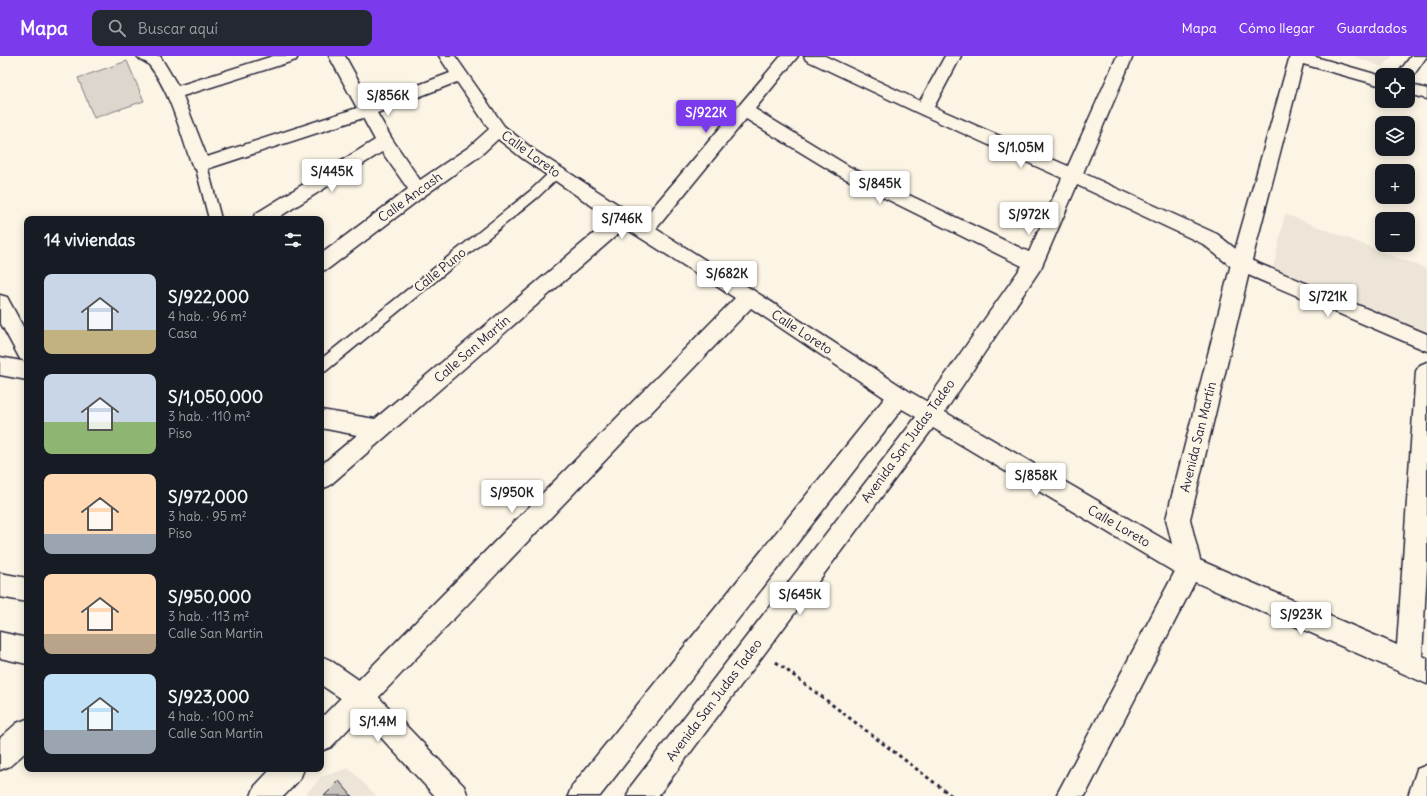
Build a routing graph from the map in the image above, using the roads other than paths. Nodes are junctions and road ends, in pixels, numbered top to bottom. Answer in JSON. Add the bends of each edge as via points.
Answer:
{"nodes":[{"id":1,"x":145,"y":56,"type":"edge"},
{"id":2,"x":290,"y":56,"type":"edge"},
{"id":3,"x":337,"y":56,"type":"edge"},
{"id":4,"x":790,"y":56,"type":"edge"},
{"id":5,"x":812,"y":56,"type":"edge"},
{"id":6,"x":953,"y":56,"type":"edge"},
{"id":7,"x":1125,"y":56,"type":"edge"},
{"id":8,"x":1297,"y":56,"type":"edge"},
{"id":9,"x":456,"y":63,"type":"edge"},
{"id":10,"x":1375,"y":79,"type":"edge"},
{"id":11,"x":1415,"y":91,"type":"edge"},
{"id":12,"x":174,"y":93,"type":"junction"},
{"id":13,"x":1427,"y":94,"type":"edge"},
{"id":14,"x":924,"y":109,"type":"junction"},
{"id":15,"x":368,"y":110,"type":"junction"},
{"id":16,"x":745,"y":111,"type":"junction"},
{"id":17,"x":498,"y":130,"type":"junction"},
{"id":18,"x":385,"y":142,"type":"junction"},
{"id":19,"x":201,"y":165,"type":"junction"},
{"id":20,"x":557,"y":172,"type":"junction"},
{"id":21,"x":1074,"y":176,"type":"junction"},
{"id":22,"x":418,"y":191,"type":"junction"},
{"id":23,"x":214,"y":216,"type":"edge"},
{"id":24,"x":267,"y":216,"type":"edge"},
{"id":25,"x":624,"y":218,"type":"junction"},
{"id":26,"x":644,"y":231,"type":"junction"},
{"id":27,"x":324,"y":262,"type":"edge"},
{"id":28,"x":1034,"y":263,"type":"junction"},
{"id":29,"x":1241,"y":264,"type":"junction"},
{"id":30,"x":749,"y":297,"type":"junction"},
{"id":31,"x":0,"y":303,"type":"edge"},
{"id":32,"x":1427,"y":343,"type":"edge"},
{"id":33,"x":24,"y":347,"type":"edge"},
{"id":34,"x":324,"y":365,"type":"edge"},
{"id":35,"x":0,"y":366,"type":"edge"},
{"id":36,"x":24,"y":370,"type":"edge"},
{"id":37,"x":1427,"y":372,"type":"edge"},
{"id":38,"x":899,"y":396,"type":"junction"},
{"id":39,"x":930,"y":415,"type":"junction"},
{"id":40,"x":324,"y":420,"type":"edge"},
{"id":41,"x":379,"y":429,"type":"junction"},
{"id":42,"x":324,"y":476,"type":"edge"},
{"id":43,"x":1190,"y":568,"type":"junction"},
{"id":44,"x":0,"y":585,"type":"edge"},
{"id":45,"x":24,"y":589,"type":"edge"},
{"id":46,"x":0,"y":645,"type":"edge"},
{"id":47,"x":24,"y":650,"type":"edge"},
{"id":48,"x":1418,"y":666,"type":"edge"},
{"id":49,"x":324,"y":671,"type":"edge"},
{"id":50,"x":360,"y":696,"type":"junction"},
{"id":51,"x":324,"y":734,"type":"edge"},
{"id":52,"x":24,"y":736,"type":"edge"},
{"id":53,"x":0,"y":756,"type":"edge"},
{"id":54,"x":287,"y":772,"type":"edge"},
{"id":55,"x":1427,"y":779,"type":"edge"},
{"id":56,"x":265,"y":796,"type":"edge"},
{"id":57,"x":454,"y":796,"type":"edge"},
{"id":58,"x":582,"y":796,"type":"edge"},
{"id":59,"x":641,"y":796,"type":"edge"},
{"id":60,"x":1070,"y":796,"type":"edge"},
{"id":61,"x":1422,"y":796,"type":"edge"}],
"edges":[{"from":1,"to":12,"type":"street","via":[[154,60]]},
{"from":2,"to":12,"type":"street"},
{"from":3,"to":15,"type":"street"},
{"from":4,"to":16,"type":"street"},
{"from":5,"to":14,"type":"street"},
{"from":6,"to":14,"type":"street"},
{"from":7,"to":21,"type":"street","name":"Avenida San Judas Tadeo"},
{"from":8,"to":10,"type":"street"},
{"from":8,"to":29,"type":"street","name":"Avenida San Martín"},
{"from":9,"to":15,"type":"street"},
{"from":9,"to":17,"type":"street","name":"Calle Loreto"},
{"from":11,"to":13,"type":"street"},
{"from":12,"to":19,"type":"street"},
{"from":14,"to":21,"type":"street"},
{"from":15,"to":18,"type":"street"},
{"from":15,"to":19,"type":"street"},
{"from":16,"to":26,"type":"street"},
{"from":16,"to":28,"type":"street","via":[[844,171]]},
{"from":17,"to":20,"type":"street","name":"Calle Loreto","via":[[528,154]]},
{"from":17,"to":22,"type":"street","name":"Calle Ancash","via":[[475,151]]},
{"from":18,"to":22,"type":"street"},
{"from":18,"to":24,"type":"street"},
{"from":19,"to":23,"type":"lane"},
{"from":20,"to":25,"type":"street","name":"Calle Loreto"},
{"from":20,"to":34,"type":"lane","name":"Calle Puno","via":[[534,194]]},
{"from":21,"to":28,"type":"street","name":"Avenida San Judas Tadeo"},
{"from":21,"to":29,"type":"street","via":[[1210,239]]},
{"from":22,"to":27,"type":"street","name":"Calle Ancash"},
{"from":25,"to":26,"type":"street","name":"Calle Loreto"},
{"from":25,"to":41,"type":"street","name":"Calle San Martín"},
{"from":26,"to":30,"type":"street","name":"Calle Loreto"},
{"from":28,"to":39,"type":"street","name":"Avenida San Judas Tadeo"},
{"from":29,"to":32,"type":"street"},
{"from":29,"to":43,"type":"street","name":"Avenida San Martín","via":[[1178,518]]},
{"from":30,"to":38,"type":"street","name":"Calle Loreto"},
{"from":30,"to":50,"type":"street"},
{"from":31,"to":33,"type":"street"},
{"from":35,"to":36,"type":"street"},
{"from":37,"to":48,"type":"street"},
{"from":38,"to":39,"type":"street","name":"Calle Loreto"},
{"from":38,"to":58,"type":"street"},
{"from":39,"to":43,"type":"street","name":"Calle Loreto"},
{"from":39,"to":59,"type":"street","name":"Avenida San Judas Tadeo"},
{"from":40,"to":41,"type":"street"},
{"from":41,"to":42,"type":"street","name":"Calle San Martín"},
{"from":43,"to":48,"type":"street"},
{"from":43,"to":60,"type":"street"},
{"from":44,"to":45,"type":"street"},
{"from":46,"to":47,"type":"street"},
{"from":49,"to":50,"type":"street"},
{"from":50,"to":51,"type":"street"},
{"from":50,"to":57,"type":"street"},
{"from":52,"to":53,"type":"street"},
{"from":54,"to":56,"type":"street"},
{"from":55,"to":61,"type":"street"}]}
